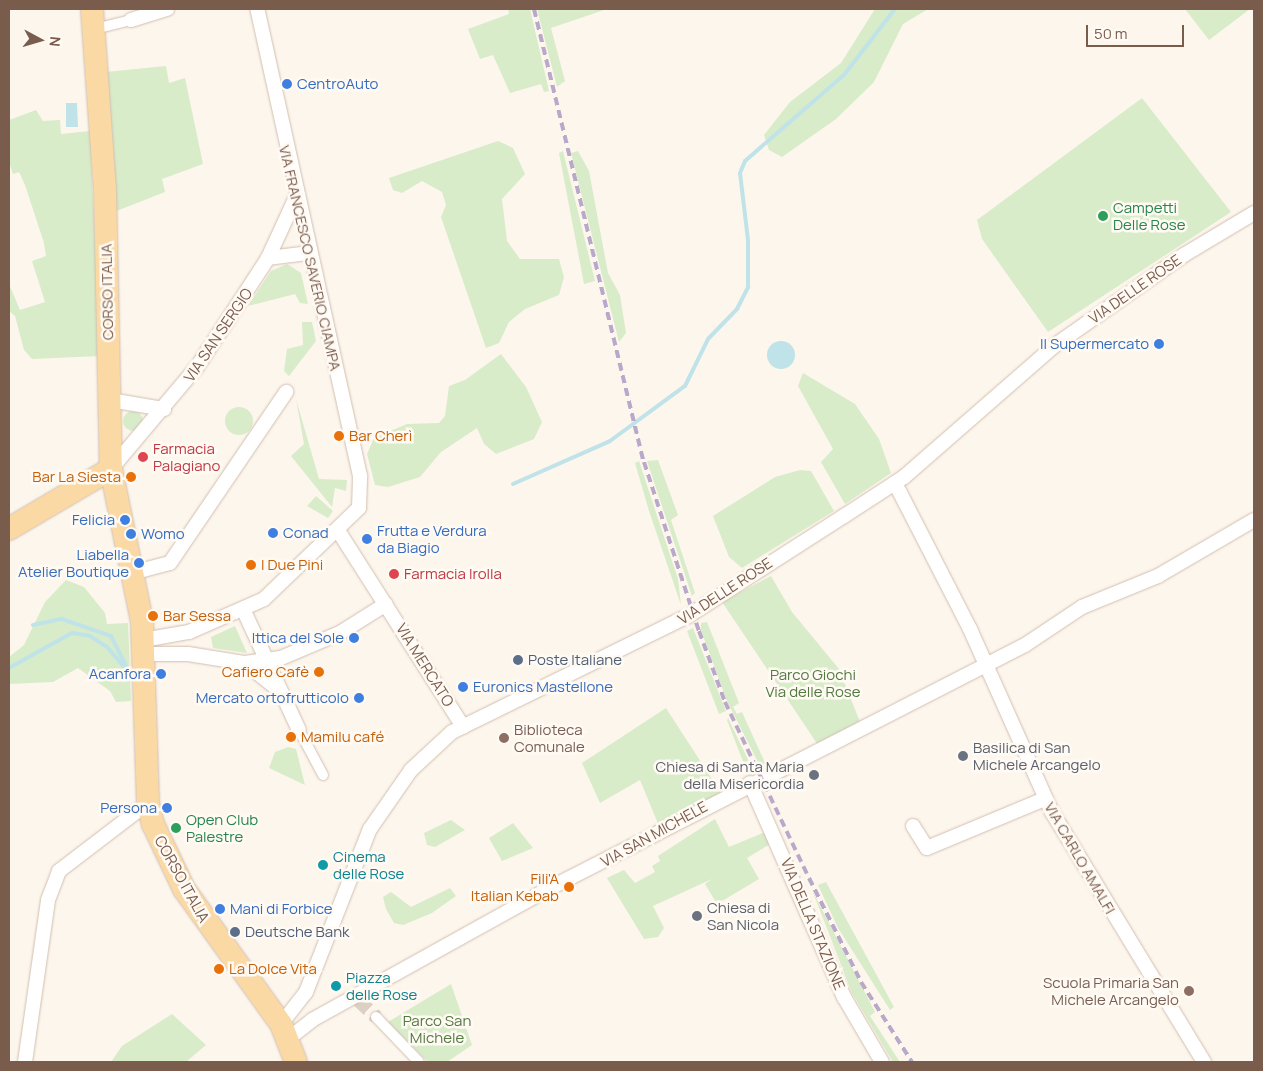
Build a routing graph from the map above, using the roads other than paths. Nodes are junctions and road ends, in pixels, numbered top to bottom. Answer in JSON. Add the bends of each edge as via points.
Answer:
{"nodes":[{"id":1,"x":167,"y":9,"type":"edge"},
{"id":2,"x":256,"y":9,"type":"edge"},
{"id":3,"x":97,"y":18,"type":"edge"},
{"id":4,"x":131,"y":20,"type":"joint"},
{"id":5,"x":296,"y":198,"type":"junction"},
{"id":6,"x":1254,"y":213,"type":"edge"},
{"id":7,"x":309,"y":253,"type":"junction"},
{"id":8,"x":268,"y":258,"type":"junction"},
{"id":9,"x":286,"y":392,"type":"dead end"},
{"id":10,"x":110,"y":400,"type":"junction"},
{"id":11,"x":164,"y":409,"type":"junction"},
{"id":12,"x":111,"y":469,"type":"junction"},
{"id":13,"x":895,"y":482,"type":"junction"},
{"id":14,"x":1254,"y":520,"type":"edge"},
{"id":15,"x":9,"y":529,"type":"edge"},
{"id":16,"x":339,"y":532,"type":"junction"},
{"id":17,"x":132,"y":572,"type":"junction"},
{"id":18,"x":386,"y":604,"type":"junction"},
{"id":19,"x":243,"y":609,"type":"junction"},
{"id":20,"x":188,"y":644,"type":"junction"},
{"id":21,"x":143,"y":647,"type":"junction"},
{"id":22,"x":266,"y":659,"type":"junction"},
{"id":23,"x":245,"y":663,"type":"junction"},
{"id":24,"x":984,"y":666,"type":"junction"},
{"id":25,"x":280,"y":691,"type":"junction"},
{"id":26,"x":462,"y":727,"type":"junction"},
{"id":27,"x":299,"y":730,"type":"joint"},
{"id":28,"x":323,"y":775,"type":"dead end"},
{"id":29,"x":750,"y":783,"type":"junction"},
{"id":30,"x":1045,"y":799,"type":"junction"},
{"id":31,"x":148,"y":803,"type":"junction"},
{"id":32,"x":913,"y":826,"type":"dead end"},
{"id":33,"x":300,"y":1003,"type":"junction"},
{"id":34,"x":376,"y":1017,"type":"tunnel mouth"},
{"id":35,"x":312,"y":1020,"type":"junction"},
{"id":36,"x":284,"y":1032,"type":"junction"},
{"id":37,"x":25,"y":1062,"type":"edge"},
{"id":38,"x":296,"y":1062,"type":"edge"},
{"id":39,"x":419,"y":1062,"type":"edge"},
{"id":40,"x":882,"y":1062,"type":"edge"},
{"id":41,"x":1204,"y":1062,"type":"edge"}],
"edges":[{"from":1,"to":4,"type":"street"},
{"from":2,"to":5,"type":"street","name":"VIA FRANCESCO SAVERIO CIAMPA"},
{"from":3,"to":4,"type":"street"},
{"from":3,"to":10,"type":"main road","name":"CORSO ITALIA"},
{"from":5,"to":7,"type":"street","name":"VIA FRANCESCO SAVERIO CIAMPA"},
{"from":5,"to":8,"type":"street","name":"VIA SAN SERGIO"},
{"from":6,"to":13,"type":"street","name":"VIA DELLE ROSE","via":[[1184,255],[1054,346]]},
{"from":7,"to":8,"type":"street"},
{"from":7,"to":16,"type":"street","name":"VIA FRANCESCO SAVERIO CIAMPA","via":[[360,476],[360,508]]},
{"from":8,"to":11,"type":"street","name":"VIA SAN SERGIO","via":[[197,367]]},
{"from":9,"to":17,"type":"street","via":[[170,563]]},
{"from":10,"to":11,"type":"street"},
{"from":10,"to":12,"type":"main road","name":"CORSO ITALIA"},
{"from":11,"to":12,"type":"street","name":"VIA SAN SERGIO"},
{"from":12,"to":15,"type":"main road"},
{"from":12,"to":17,"type":"main road","name":"CORSO ITALIA"},
{"from":13,"to":24,"type":"street","name":"VIA CARLO AMALFI"},
{"from":13,"to":26,"type":"street","name":"VIA DELLE ROSE","via":[[688,616]]},
{"from":14,"to":24,"type":"street","name":"VIA SAN MICHELE","via":[[1158,576],[1082,607]]},
{"from":16,"to":18,"type":"street","name":"VIA MERCATO"},
{"from":16,"to":19,"type":"street","via":[[264,599]]},
{"from":17,"to":21,"type":"main road","name":"CORSO ITALIA"},
{"from":18,"to":22,"type":"street","via":[[340,632],[281,658]]},
{"from":18,"to":26,"type":"street","name":"VIA MERCATO"},
{"from":19,"to":20,"type":"street"},
{"from":19,"to":22,"type":"street"},
{"from":20,"to":21,"type":"street"},
{"from":20,"to":21,"type":"street"},
{"from":20,"to":23,"type":"street"},
{"from":21,"to":31,"type":"main road","name":"CORSO ITALIA","via":[[144,769]]},
{"from":22,"to":23,"type":"street"},
{"from":22,"to":25,"type":"street"},
{"from":23,"to":25,"type":"street"},
{"from":24,"to":29,"type":"street","name":"VIA SAN MICHELE"},
{"from":24,"to":30,"type":"street","name":"VIA CARLO AMALFI","via":[[1029,755]]},
{"from":25,"to":27,"type":"street"},
{"from":26,"to":33,"type":"street","name":"VIA DELLE ROSE","via":[[411,770],[370,829]]},
{"from":27,"to":28,"type":"street"},
{"from":29,"to":35,"type":"street","name":"VIA SAN MICHELE"},
{"from":29,"to":40,"type":"street","name":"VIA DELLA STAZIONE","via":[[844,997]]},
{"from":30,"to":32,"type":"street","via":[[926,848]]},
{"from":30,"to":41,"type":"street","name":"VIA CARLO AMALFI"},
{"from":31,"to":36,"type":"main road","name":"CORSO ITALIA","via":[[156,830],[184,888]]},
{"from":31,"to":37,"type":"street","via":[[59,871],[50,891]]},
{"from":33,"to":35,"type":"street"},
{"from":33,"to":36,"type":"street","name":"VIA DELLE ROSE"},
{"from":34,"to":39,"type":"street"},
{"from":35,"to":36,"type":"street"},
{"from":36,"to":38,"type":"main road","name":"CORSO ITALIA"}]}
